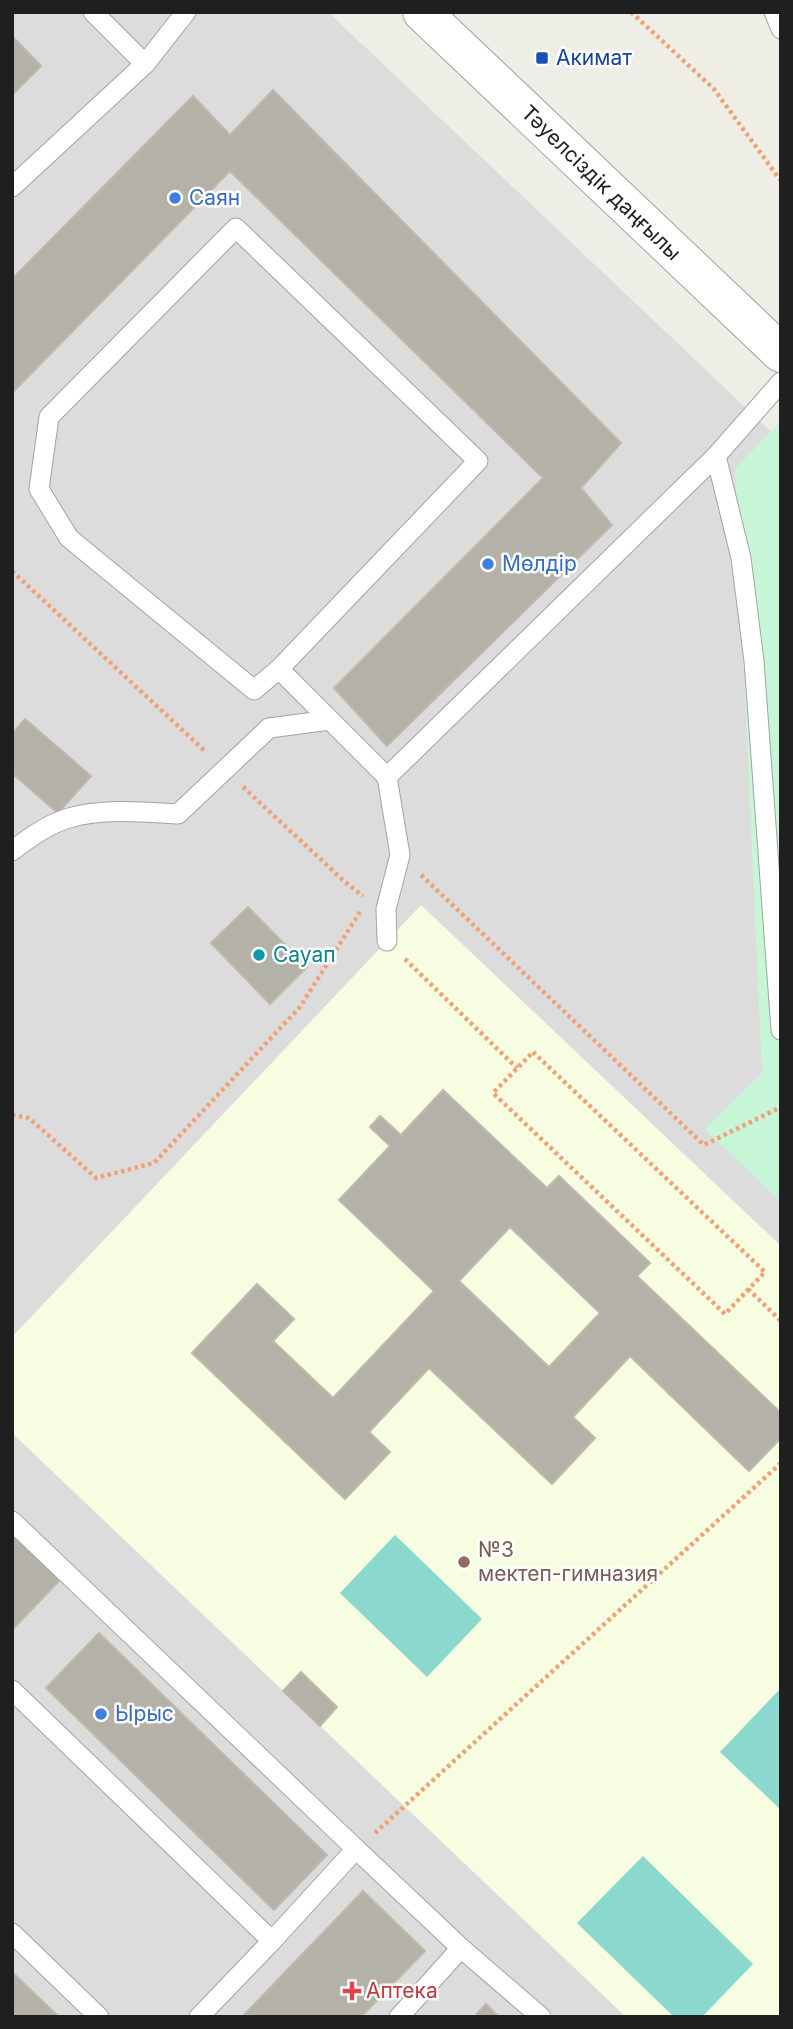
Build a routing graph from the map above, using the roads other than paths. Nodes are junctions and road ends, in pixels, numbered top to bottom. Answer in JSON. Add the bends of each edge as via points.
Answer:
{"nodes":[{"id":1,"x":93,"y":12,"type":"edge"},
{"id":2,"x":186,"y":12,"type":"edge"},
{"id":3,"x":422,"y":12,"type":"edge"},
{"id":4,"x":774,"y":12,"type":"edge"},
{"id":5,"x":781,"y":29,"type":"edge"},
{"id":6,"x":145,"y":64,"type":"junction"},
{"id":7,"x":12,"y":187,"type":"edge"},
{"id":8,"x":779,"y":357,"type":"edge"},
{"id":9,"x":716,"y":456,"type":"junction"},
{"id":10,"x":279,"y":669,"type":"junction"},
{"id":11,"x":330,"y":720,"type":"junction"},
{"id":12,"x":387,"y":777,"type":"junction"},
{"id":13,"x":12,"y":851,"type":"edge"},
{"id":14,"x":387,"y":941,"type":"road end"},
{"id":15,"x":781,"y":1030,"type":"edge"},
{"id":16,"x":12,"y":1521,"type":"edge"},
{"id":17,"x":12,"y":1690,"type":"edge"},
{"id":18,"x":356,"y":1849,"type":"junction"},
{"id":19,"x":12,"y":1933,"type":"edge"},
{"id":20,"x":272,"y":1941,"type":"junction"},
{"id":21,"x":461,"y":1948,"type":"junction"},
{"id":22,"x":99,"y":2017,"type":"edge"},
{"id":23,"x":199,"y":2017,"type":"edge"},
{"id":24,"x":399,"y":2017,"type":"edge"},
{"id":25,"x":541,"y":2017,"type":"edge"}],
"edges":[{"from":1,"to":6,"type":"lane"},
{"from":2,"to":6,"type":"lane"},
{"from":3,"to":8,"type":"street","name":"Тәуелсіздік даңғылы"},
{"from":4,"to":5,"type":"lane"},
{"from":6,"to":7,"type":"lane"},
{"from":8,"to":9,"type":"lane"},
{"from":9,"to":12,"type":"lane"},
{"from":9,"to":15,"type":"lane","via":[[741,558],[754,661]]},
{"from":10,"to":10,"type":"lane","via":[[254,690],[69,538],[39,489],[49,417],[236,228],[478,461]]},
{"from":10,"to":11,"type":"lane"},
{"from":11,"to":12,"type":"lane"},
{"from":11,"to":13,"type":"lane","via":[[269,728],[178,814],[121,811],[69,818]]},
{"from":12,"to":14,"type":"lane","via":[[400,855],[386,909]]},
{"from":16,"to":18,"type":"lane"},
{"from":17,"to":20,"type":"lane"},
{"from":18,"to":20,"type":"lane"},
{"from":18,"to":21,"type":"lane"},
{"from":19,"to":22,"type":"lane"},
{"from":20,"to":23,"type":"lane"},
{"from":21,"to":24,"type":"lane"},
{"from":21,"to":25,"type":"lane"}]}
